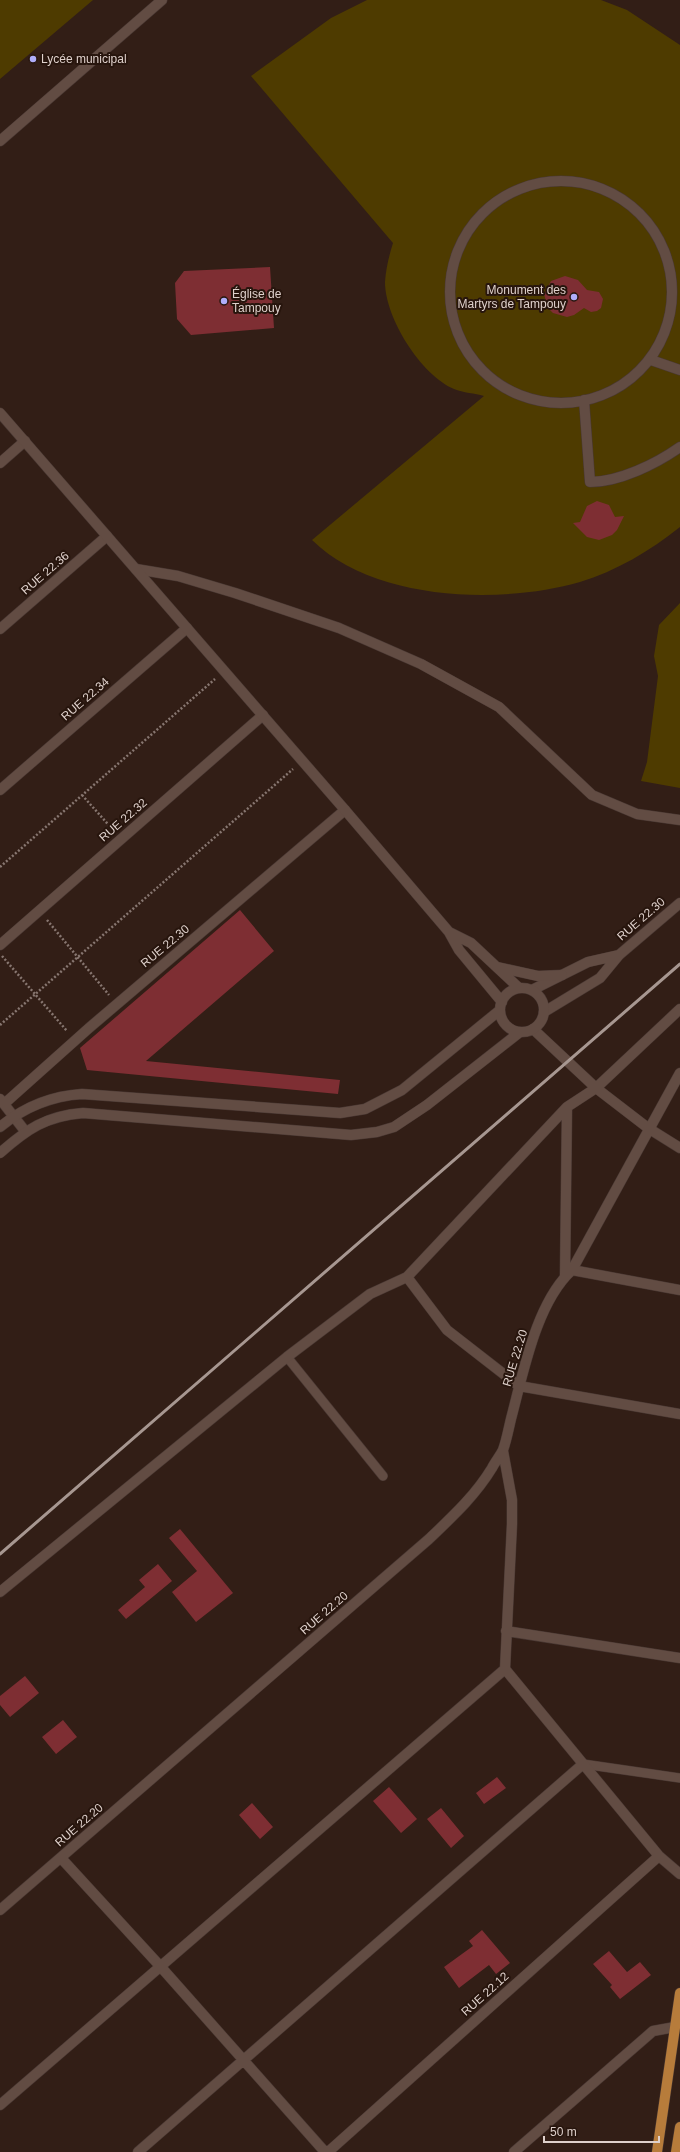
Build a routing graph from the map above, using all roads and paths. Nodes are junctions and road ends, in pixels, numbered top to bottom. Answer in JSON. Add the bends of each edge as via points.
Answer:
{"nodes":[{"id":1,"x":162,"y":0,"type":"edge"},
{"id":2,"x":0,"y":141,"type":"edge"},
{"id":3,"x":676,"y":284,"type":"edge"},
{"id":4,"x":676,"y":321,"type":"edge"},
{"id":5,"x":651,"y":360,"type":"junction"},
{"id":6,"x":680,"y":370,"type":"edge"},
{"id":7,"x":584,"y":400,"type":"junction"},
{"id":8,"x":0,"y":413,"type":"edge"},
{"id":9,"x":25,"y":441,"type":"junction"},
{"id":10,"x":680,"y":447,"type":"edge"},
{"id":11,"x":0,"y":463,"type":"edge"},
{"id":12,"x":107,"y":536,"type":"junction"},
{"id":13,"x":136,"y":569,"type":"junction"},
{"id":14,"x":187,"y":628,"type":"junction"},
{"id":15,"x":0,"y":629,"type":"edge"},
{"id":16,"x":224,"y":671,"type":"junction"},
{"id":17,"x":263,"y":715,"type":"junction"},
{"id":18,"x":303,"y":761,"type":"junction"},
{"id":19,"x":0,"y":790,"type":"edge"},
{"id":20,"x":82,"y":795,"type":"junction"},
{"id":21,"x":345,"y":810,"type":"junction"},
{"id":22,"x":680,"y":820,"type":"edge"},
{"id":23,"x":121,"y":839,"type":"junction"},
{"id":24,"x":0,"y":867,"type":"edge"},
{"id":25,"x":680,"y":903,"type":"edge"},
{"id":26,"x":39,"y":911,"type":"junction"},
{"id":27,"x":449,"y":932,"type":"junction"},
{"id":28,"x":0,"y":945,"type":"edge"},
{"id":29,"x":0,"y":954,"type":"edge"},
{"id":30,"x":619,"y":955,"type":"junction"},
{"id":31,"x":77,"y":958,"type":"junction"},
{"id":32,"x":497,"y":967,"type":"junction"},
{"id":33,"x":562,"y":975,"type":"junction"},
{"id":34,"x":519,"y":988,"type":"junction"},
{"id":35,"x":532,"y":990,"type":"junction"},
{"id":36,"x":35,"y":994,"type":"junction"},
{"id":37,"x":117,"y":1004,"type":"junction"},
{"id":38,"x":501,"y":1006,"type":"junction"},
{"id":39,"x":680,"y":1009,"type":"edge"},
{"id":40,"x":544,"y":1012,"type":"junction"},
{"id":41,"x":0,"y":1025,"type":"edge"},
{"id":42,"x":533,"y":1029,"type":"junction"},
{"id":43,"x":520,"y":1032,"type":"junction"},
{"id":44,"x":75,"y":1040,"type":"junction"},
{"id":45,"x":680,"y":1073,"type":"edge"},
{"id":46,"x":596,"y":1088,"type":"junction"},
{"id":47,"x":2,"y":1102,"type":"edge"},
{"id":48,"x":567,"y":1107,"type":"junction"},
{"id":49,"x":13,"y":1116,"type":"junction"},
{"id":50,"x":0,"y":1127,"type":"edge"},
{"id":51,"x":648,"y":1128,"type":"junction"},
{"id":52,"x":25,"y":1131,"type":"junction"},
{"id":53,"x":680,"y":1148,"type":"edge"},
{"id":54,"x":0,"y":1153,"type":"edge"},
{"id":55,"x":569,"y":1273,"type":"junction"},
{"id":56,"x":407,"y":1277,"type":"junction"},
{"id":57,"x":680,"y":1290,"type":"edge"},
{"id":58,"x":287,"y":1357,"type":"junction"},
{"id":59,"x":519,"y":1386,"type":"junction"},
{"id":60,"x":680,"y":1414,"type":"edge"},
{"id":61,"x":503,"y":1451,"type":"junction"},
{"id":62,"x":383,"y":1476,"type":"dead end"},
{"id":63,"x":0,"y":1592,"type":"edge"},
{"id":64,"x":506,"y":1631,"type":"junction"},
{"id":65,"x":680,"y":1658,"type":"edge"},
{"id":66,"x":504,"y":1669,"type":"junction"},
{"id":67,"x":583,"y":1764,"type":"junction"},
{"id":68,"x":680,"y":1778,"type":"edge"},
{"id":69,"x":659,"y":1856,"type":"junction"},
{"id":70,"x":61,"y":1858,"type":"junction"},
{"id":71,"x":680,"y":1874,"type":"edge"},
{"id":72,"x":0,"y":1910,"type":"edge"},
{"id":73,"x":160,"y":1966,"type":"junction"},
{"id":74,"x":680,"y":1993,"type":"edge"},
{"id":75,"x":675,"y":2027,"type":"junction"},
{"id":76,"x":243,"y":2060,"type":"junction"},
{"id":77,"x":0,"y":2105,"type":"edge"},
{"id":78,"x":680,"y":2127,"type":"edge"},
{"id":79,"x":138,"y":2152,"type":"edge"},
{"id":80,"x":325,"y":2152,"type":"edge"},
{"id":81,"x":328,"y":2152,"type":"edge"},
{"id":82,"x":514,"y":2152,"type":"edge"},
{"id":83,"x":657,"y":2152,"type":"edge"},
{"id":84,"x":676,"y":2152,"type":"edge"}],
"edges":[{"from":1,"to":2,"type":"street"},
{"from":3,"to":4,"type":"street"},
{"from":3,"to":7,"type":"street","via":[[656,231],[624,199],[581,182],[536,183],[495,202],[465,235],[450,277],[451,316],[466,352],[492,380],[527,399],[573,404]]},
{"from":4,"to":5,"type":"street"},
{"from":5,"to":6,"type":"street"},
{"from":5,"to":7,"type":"street","via":[[616,390]]},
{"from":7,"to":10,"type":"street","via":[[590,482],[601,482],[658,463]]},
{"from":8,"to":9,"type":"street"},
{"from":9,"to":11,"type":"street"},
{"from":9,"to":12,"type":"street"},
{"from":12,"to":13,"type":"street"},
{"from":12,"to":15,"type":"street","name":"RUE 22.36"},
{"from":13,"to":14,"type":"street"},
{"from":13,"to":22,"type":"street","via":[[178,576],[235,593],[339,628],[421,664],[499,707],[592,795],[637,814]]},
{"from":14,"to":16,"type":"street"},
{"from":14,"to":19,"type":"street","name":"RUE 22.34"},
{"from":16,"to":17,"type":"street"},
{"from":16,"to":20,"type":"path"},
{"from":17,"to":18,"type":"street"},
{"from":17,"to":23,"type":"street","name":"RUE 22.32"},
{"from":18,"to":21,"type":"street"},
{"from":18,"to":31,"type":"path"},
{"from":20,"to":23,"type":"path"},
{"from":20,"to":24,"type":"path"},
{"from":21,"to":27,"type":"street"},
{"from":21,"to":37,"type":"street","name":"RUE 22.30"},
{"from":23,"to":26,"type":"street","name":"RUE 22.32"},
{"from":25,"to":30,"type":"street","name":"RUE 22.30"},
{"from":26,"to":28,"type":"street","name":"RUE 22.32"},
{"from":26,"to":31,"type":"path"},
{"from":27,"to":32,"type":"street","via":[[471,943]]},
{"from":27,"to":38,"type":"street","via":[[459,950]]},
{"from":29,"to":36,"type":"path"},
{"from":30,"to":33,"type":"street","via":[[588,962]]},
{"from":30,"to":40,"type":"street","name":"RUE 22.30","via":[[600,978]]},
{"from":31,"to":36,"type":"path"},
{"from":31,"to":37,"type":"path"},
{"from":32,"to":33,"type":"street","via":[[538,976]]},
{"from":32,"to":34,"type":"street"},
{"from":33,"to":35,"type":"street"},
{"from":34,"to":35,"type":"street"},
{"from":34,"to":38,"type":"street","via":[[508,993]]},
{"from":35,"to":40,"type":"street","via":[[542,999]]},
{"from":36,"to":41,"type":"path"},
{"from":36,"to":44,"type":"path"},
{"from":37,"to":44,"type":"street","name":"RUE 22.30"},
{"from":38,"to":43,"type":"street","via":[[504,1022]]},
{"from":38,"to":49,"type":"street","via":[[402,1090],[364,1109],[340,1113],[82,1094],[49,1098]]},
{"from":39,"to":46,"type":"street"},
{"from":40,"to":42,"type":"street","via":[[539,1024]]},
{"from":42,"to":43,"type":"street"},
{"from":42,"to":46,"type":"street"},
{"from":43,"to":52,"type":"street","via":[[427,1105],[394,1127],[377,1132],[351,1135],[83,1113],[55,1117]]},
{"from":44,"to":47,"type":"street","name":"RUE 22.30"},
{"from":45,"to":51,"type":"street","name":"RUE 22.20"},
{"from":46,"to":48,"type":"street"},
{"from":46,"to":51,"type":"street"},
{"from":47,"to":49,"type":"street"},
{"from":48,"to":55,"type":"street"},
{"from":48,"to":56,"type":"street"},
{"from":49,"to":50,"type":"street"},
{"from":49,"to":52,"type":"street"},
{"from":51,"to":53,"type":"street"},
{"from":51,"to":55,"type":"street","name":"RUE 22.20"},
{"from":52,"to":54,"type":"street"},
{"from":55,"to":57,"type":"street"},
{"from":55,"to":59,"type":"street","name":"RUE 22.20","via":[[545,1309]]},
{"from":56,"to":58,"type":"street","via":[[370,1294]]},
{"from":56,"to":59,"type":"street","via":[[447,1330]]},
{"from":58,"to":62,"type":"lane"},
{"from":58,"to":63,"type":"street"},
{"from":59,"to":60,"type":"street"},
{"from":59,"to":61,"type":"street","name":"RUE 22.20"},
{"from":61,"to":64,"type":"street","via":[[512,1500]]},
{"from":61,"to":70,"type":"street","name":"RUE 22.20","via":[[464,1505],[429,1539]]},
{"from":64,"to":65,"type":"street"},
{"from":64,"to":66,"type":"street"},
{"from":66,"to":67,"type":"street"},
{"from":66,"to":73,"type":"street"},
{"from":67,"to":68,"type":"lane"},
{"from":67,"to":69,"type":"street"},
{"from":67,"to":76,"type":"street"},
{"from":69,"to":71,"type":"street"},
{"from":69,"to":81,"type":"street","name":"RUE 22.12"},
{"from":70,"to":72,"type":"street","name":"RUE 22.20"},
{"from":70,"to":73,"type":"street"},
{"from":73,"to":76,"type":"street"},
{"from":73,"to":77,"type":"street"},
{"from":74,"to":75,"type":"main road"},
{"from":75,"to":82,"type":"street","via":[[653,2031]]},
{"from":75,"to":83,"type":"main road"},
{"from":76,"to":79,"type":"street"},
{"from":76,"to":80,"type":"street"},
{"from":78,"to":84,"type":"main road"}]}
